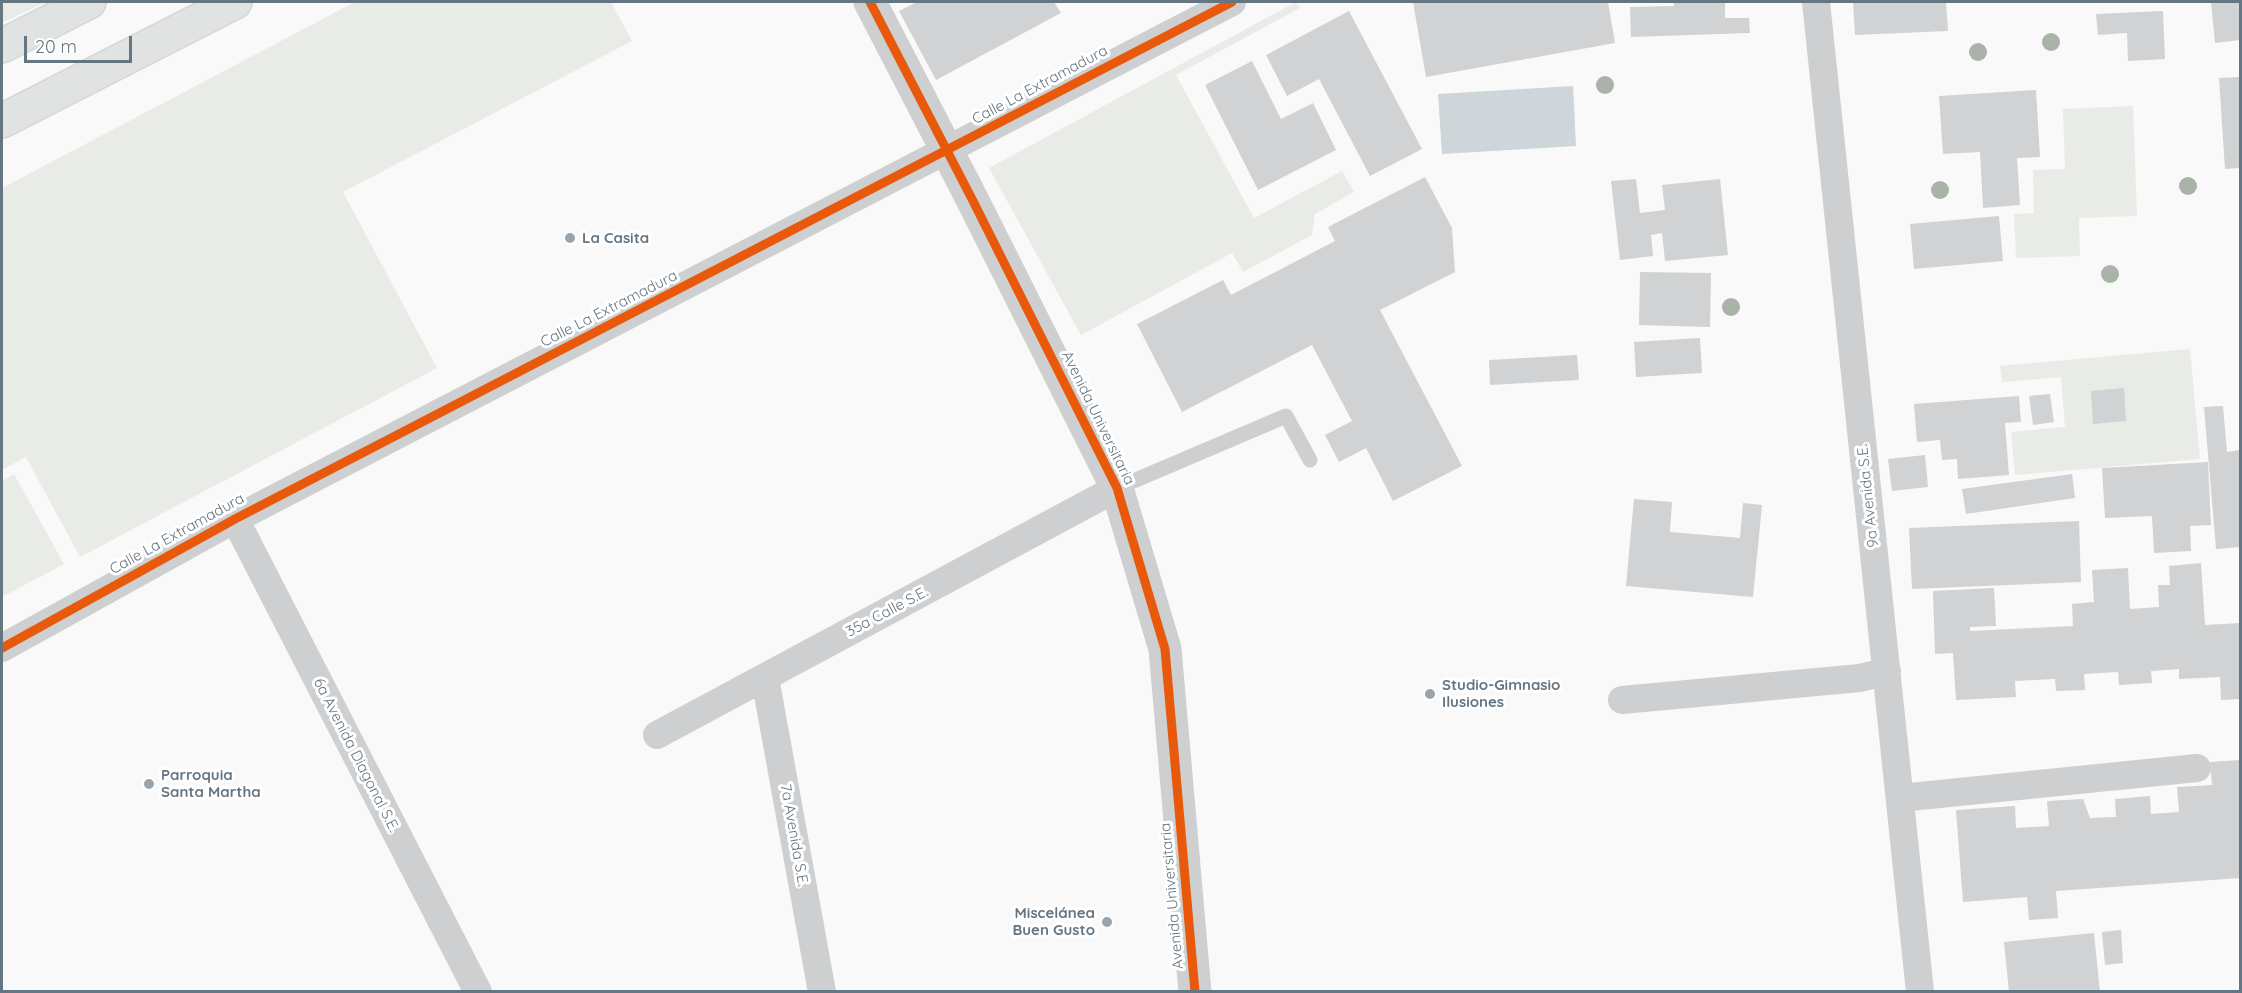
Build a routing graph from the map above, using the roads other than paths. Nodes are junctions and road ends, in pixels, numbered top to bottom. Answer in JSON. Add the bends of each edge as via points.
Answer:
{"nodes":[{"id":1,"x":89,"y":2,"type":"edge"},
{"id":2,"x":235,"y":2,"type":"edge"},
{"id":3,"x":870,"y":2,"type":"edge"},
{"id":4,"x":1232,"y":2,"type":"edge"},
{"id":5,"x":1816,"y":2,"type":"edge"},
{"id":6,"x":2,"y":46,"type":"edge"},
{"id":7,"x":2,"y":121,"type":"edge"},
{"id":8,"x":947,"y":151,"type":"junction"},
{"id":9,"x":1310,"y":460,"type":"dead end"},
{"id":10,"x":1117,"y":488,"type":"junction"},
{"id":11,"x":235,"y":519,"type":"junction"},
{"id":12,"x":2,"y":648,"type":"edge"},
{"id":13,"x":1887,"y":670,"type":"junction"},
{"id":14,"x":765,"y":678,"type":"junction"},
{"id":15,"x":1622,"y":700,"type":"dead end"},
{"id":16,"x":657,"y":735,"type":"dead end"},
{"id":17,"x":2197,"y":768,"type":"dead end"},
{"id":18,"x":1900,"y":798,"type":"junction"},
{"id":19,"x":478,"y":992,"type":"edge"},
{"id":20,"x":822,"y":992,"type":"edge"},
{"id":21,"x":1195,"y":992,"type":"edge"},
{"id":22,"x":1920,"y":992,"type":"edge"}],
"edges":[{"from":1,"to":6,"type":"main road"},
{"from":2,"to":7,"type":"main road"},
{"from":3,"to":8,"type":"street","name":"Avenida Universitaria"},
{"from":4,"to":8,"type":"street","name":"Calle La Extramadura"},
{"from":5,"to":13,"type":"street","name":"9a Avenida S.E."},
{"from":8,"to":10,"type":"street","name":"Avenida Universitaria"},
{"from":8,"to":11,"type":"street","name":"Calle La Extramadura"},
{"from":9,"to":10,"type":"lane","via":[[1286,416]]},
{"from":10,"to":14,"type":"street","name":"35a Calle S.E."},
{"from":10,"to":21,"type":"street","name":"Avenida Universitaria","via":[[1165,649]]},
{"from":11,"to":12,"type":"street","name":"Calle La Extramadura"},
{"from":11,"to":19,"type":"street","name":"6a Avenida Diagonal S.E."},
{"from":13,"to":15,"type":"street","via":[[1860,678]]},
{"from":13,"to":18,"type":"street","name":"9a Avenida S.E."},
{"from":14,"to":16,"type":"street","name":"35a Calle S.E."},
{"from":14,"to":20,"type":"street","name":"7a Avenida S.E."},
{"from":17,"to":18,"type":"street"},
{"from":18,"to":22,"type":"street","name":"9a Avenida S.E."}]}
